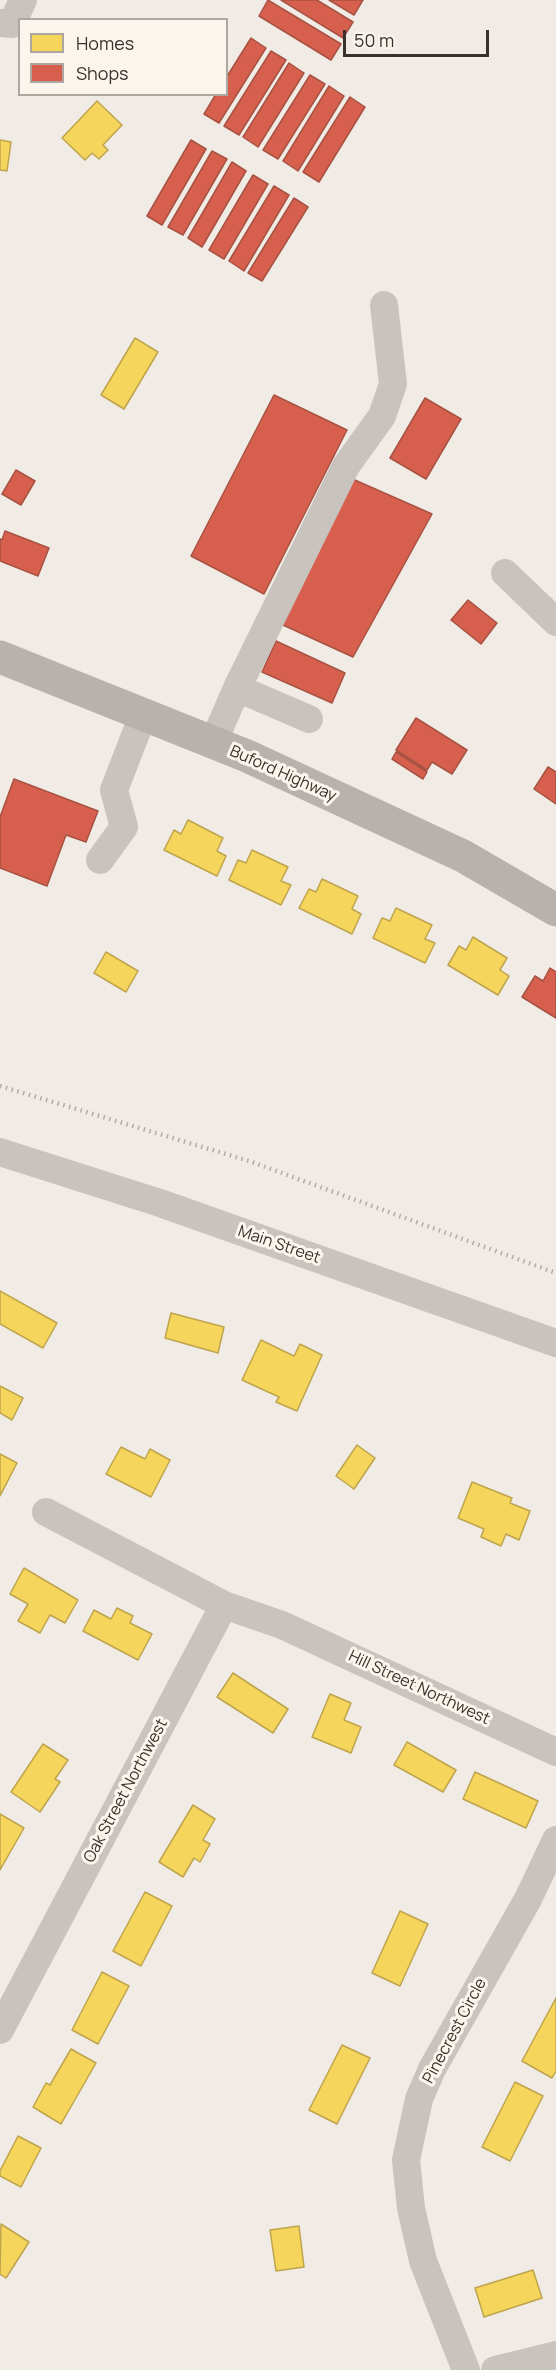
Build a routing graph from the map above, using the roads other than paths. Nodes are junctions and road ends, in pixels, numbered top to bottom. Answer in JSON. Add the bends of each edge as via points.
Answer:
{"nodes":[{"id":1,"x":23,"y":0,"type":"edge"},
{"id":2,"x":0,"y":23,"type":"edge"},
{"id":3,"x":384,"y":304,"type":"dead end"},
{"id":4,"x":505,"y":573,"type":"dead end"},
{"id":5,"x":556,"y":622,"type":"edge"},
{"id":6,"x":0,"y":657,"type":"edge"},
{"id":7,"x":237,"y":688,"type":"junction"},
{"id":8,"x":143,"y":715,"type":"junction"},
{"id":9,"x":309,"y":719,"type":"dead end"},
{"id":10,"x":213,"y":743,"type":"junction"},
{"id":11,"x":100,"y":861,"type":"dead end"},
{"id":12,"x":556,"y":910,"type":"edge"},
{"id":13,"x":0,"y":1152,"type":"edge"},
{"id":14,"x":556,"y":1343,"type":"edge"},
{"id":15,"x":46,"y":1512,"type":"dead end"},
{"id":16,"x":224,"y":1605,"type":"junction"},
{"id":17,"x":556,"y":1752,"type":"edge"},
{"id":18,"x":556,"y":1840,"type":"edge"},
{"id":19,"x":0,"y":2030,"type":"edge"},
{"id":20,"x":556,"y":2355,"type":"edge"},
{"id":21,"x":466,"y":2370,"type":"edge"},
{"id":22,"x":495,"y":2370,"type":"edge"}],
"edges":[{"from":1,"to":2,"type":"street","via":[[12,24]]},
{"from":3,"to":7,"type":"street","via":[[393,384],[382,416],[346,466]]},
{"from":4,"to":5,"type":"street"},
{"from":6,"to":8,"type":"main road","name":"Buford Highway"},
{"from":7,"to":9,"type":"street"},
{"from":7,"to":10,"type":"street"},
{"from":8,"to":10,"type":"main road","name":"Buford Highway"},
{"from":8,"to":11,"type":"street","via":[[114,790],[124,828]]},
{"from":10,"to":12,"type":"main road","name":"Buford Highway","via":[[463,856]]},
{"from":13,"to":14,"type":"street","name":"Main Street","via":[[160,1203]]},
{"from":15,"to":16,"type":"street"},
{"from":16,"to":17,"type":"street","name":"Hill Street Northwest","via":[[282,1625]]},
{"from":16,"to":19,"type":"street","name":"Oak Street Northwest"},
{"from":18,"to":21,"type":"street","name":"Pinecrest Circle","via":[[528,1899],[432,2069],[419,2099],[406,2160],[411,2208],[423,2260]]},
{"from":20,"to":22,"type":"street"}]}
